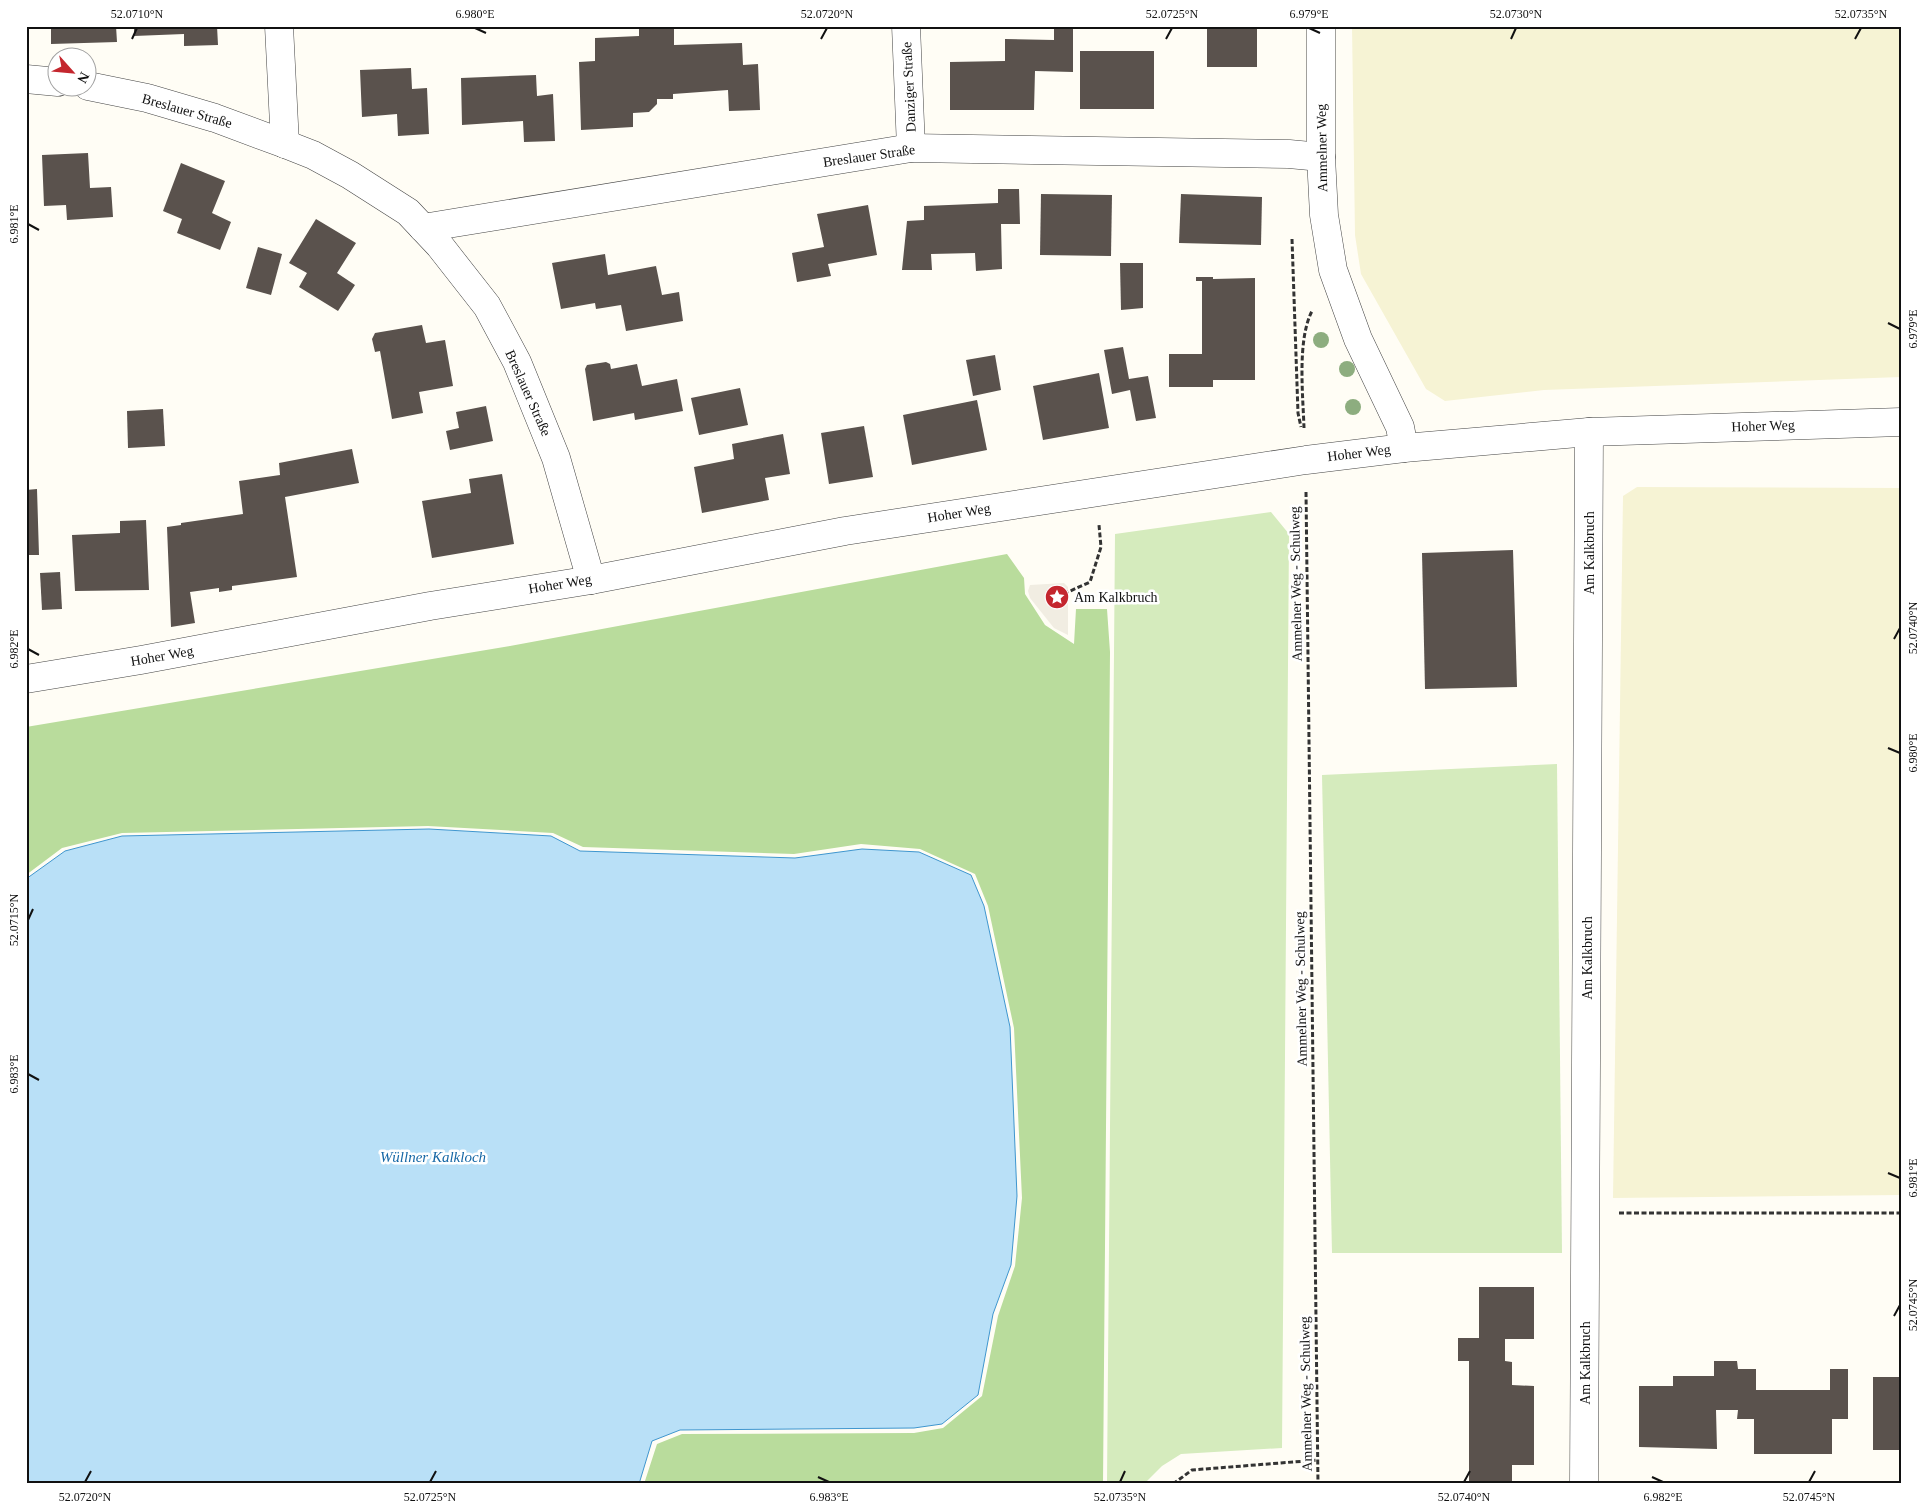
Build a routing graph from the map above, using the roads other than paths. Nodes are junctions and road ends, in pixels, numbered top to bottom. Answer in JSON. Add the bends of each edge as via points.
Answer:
{"nodes":[{"id":1,"x":279,"y":26,"type":"edge"},
{"id":2,"x":906,"y":26,"type":"edge"},
{"id":3,"x":1321,"y":26,"type":"edge"},
{"id":4,"x":26,"y":79,"type":"edge"},
{"id":5,"x":48,"y":81,"type":"edge"},
{"id":6,"x":98,"y":88,"type":"edge"},
{"id":7,"x":285,"y":144,"type":"junction"},
{"id":8,"x":911,"y":148,"type":"junction"},
{"id":9,"x":1320,"y":157,"type":"junction"},
{"id":10,"x":423,"y":228,"type":"junction"},
{"id":11,"x":1901,"y":422,"type":"edge"},
{"id":12,"x":1589,"y":432,"type":"junction"},
{"id":13,"x":1404,"y":448,"type":"junction"},
{"id":14,"x":591,"y":580,"type":"junction"},
{"id":15,"x":26,"y":679,"type":"edge"},
{"id":16,"x":1584,"y":1484,"type":"edge"}],
"edges":[{"from":1,"to":7,"type":"street"},
{"from":2,"to":8,"type":"street","name":"Danziger Straße"},
{"from":3,"to":9,"type":"street","name":"Ammelner Weg"},
{"from":4,"to":5,"type":"street"},
{"from":6,"to":7,"type":"street","name":"Breslauer Straße","via":[[147,98],[215,118]]},
{"from":7,"to":10,"type":"street","name":"Breslauer Straße","via":[[350,175],[408,212]]},
{"from":8,"to":9,"type":"street","name":"Breslauer Straße"},
{"from":8,"to":10,"type":"street","name":"Breslauer Straße"},
{"from":9,"to":13,"type":"street","name":"Ammelner Weg","via":[[1324,215],[1333,270],[1358,339],[1400,427]]},
{"from":10,"to":14,"type":"street","name":"Breslauer Straße","via":[[487,306],[517,362],[556,458]]},
{"from":11,"to":12,"type":"street","name":"Hoher Weg"},
{"from":12,"to":13,"type":"street","name":"Hoher Weg"},
{"from":12,"to":16,"type":"street","name":"Am Kalkbruch"},
{"from":13,"to":14,"type":"street","name":"Hoher Weg","via":[[1306,460],[845,531]]},
{"from":14,"to":15,"type":"street","name":"Hoher Weg"}]}
